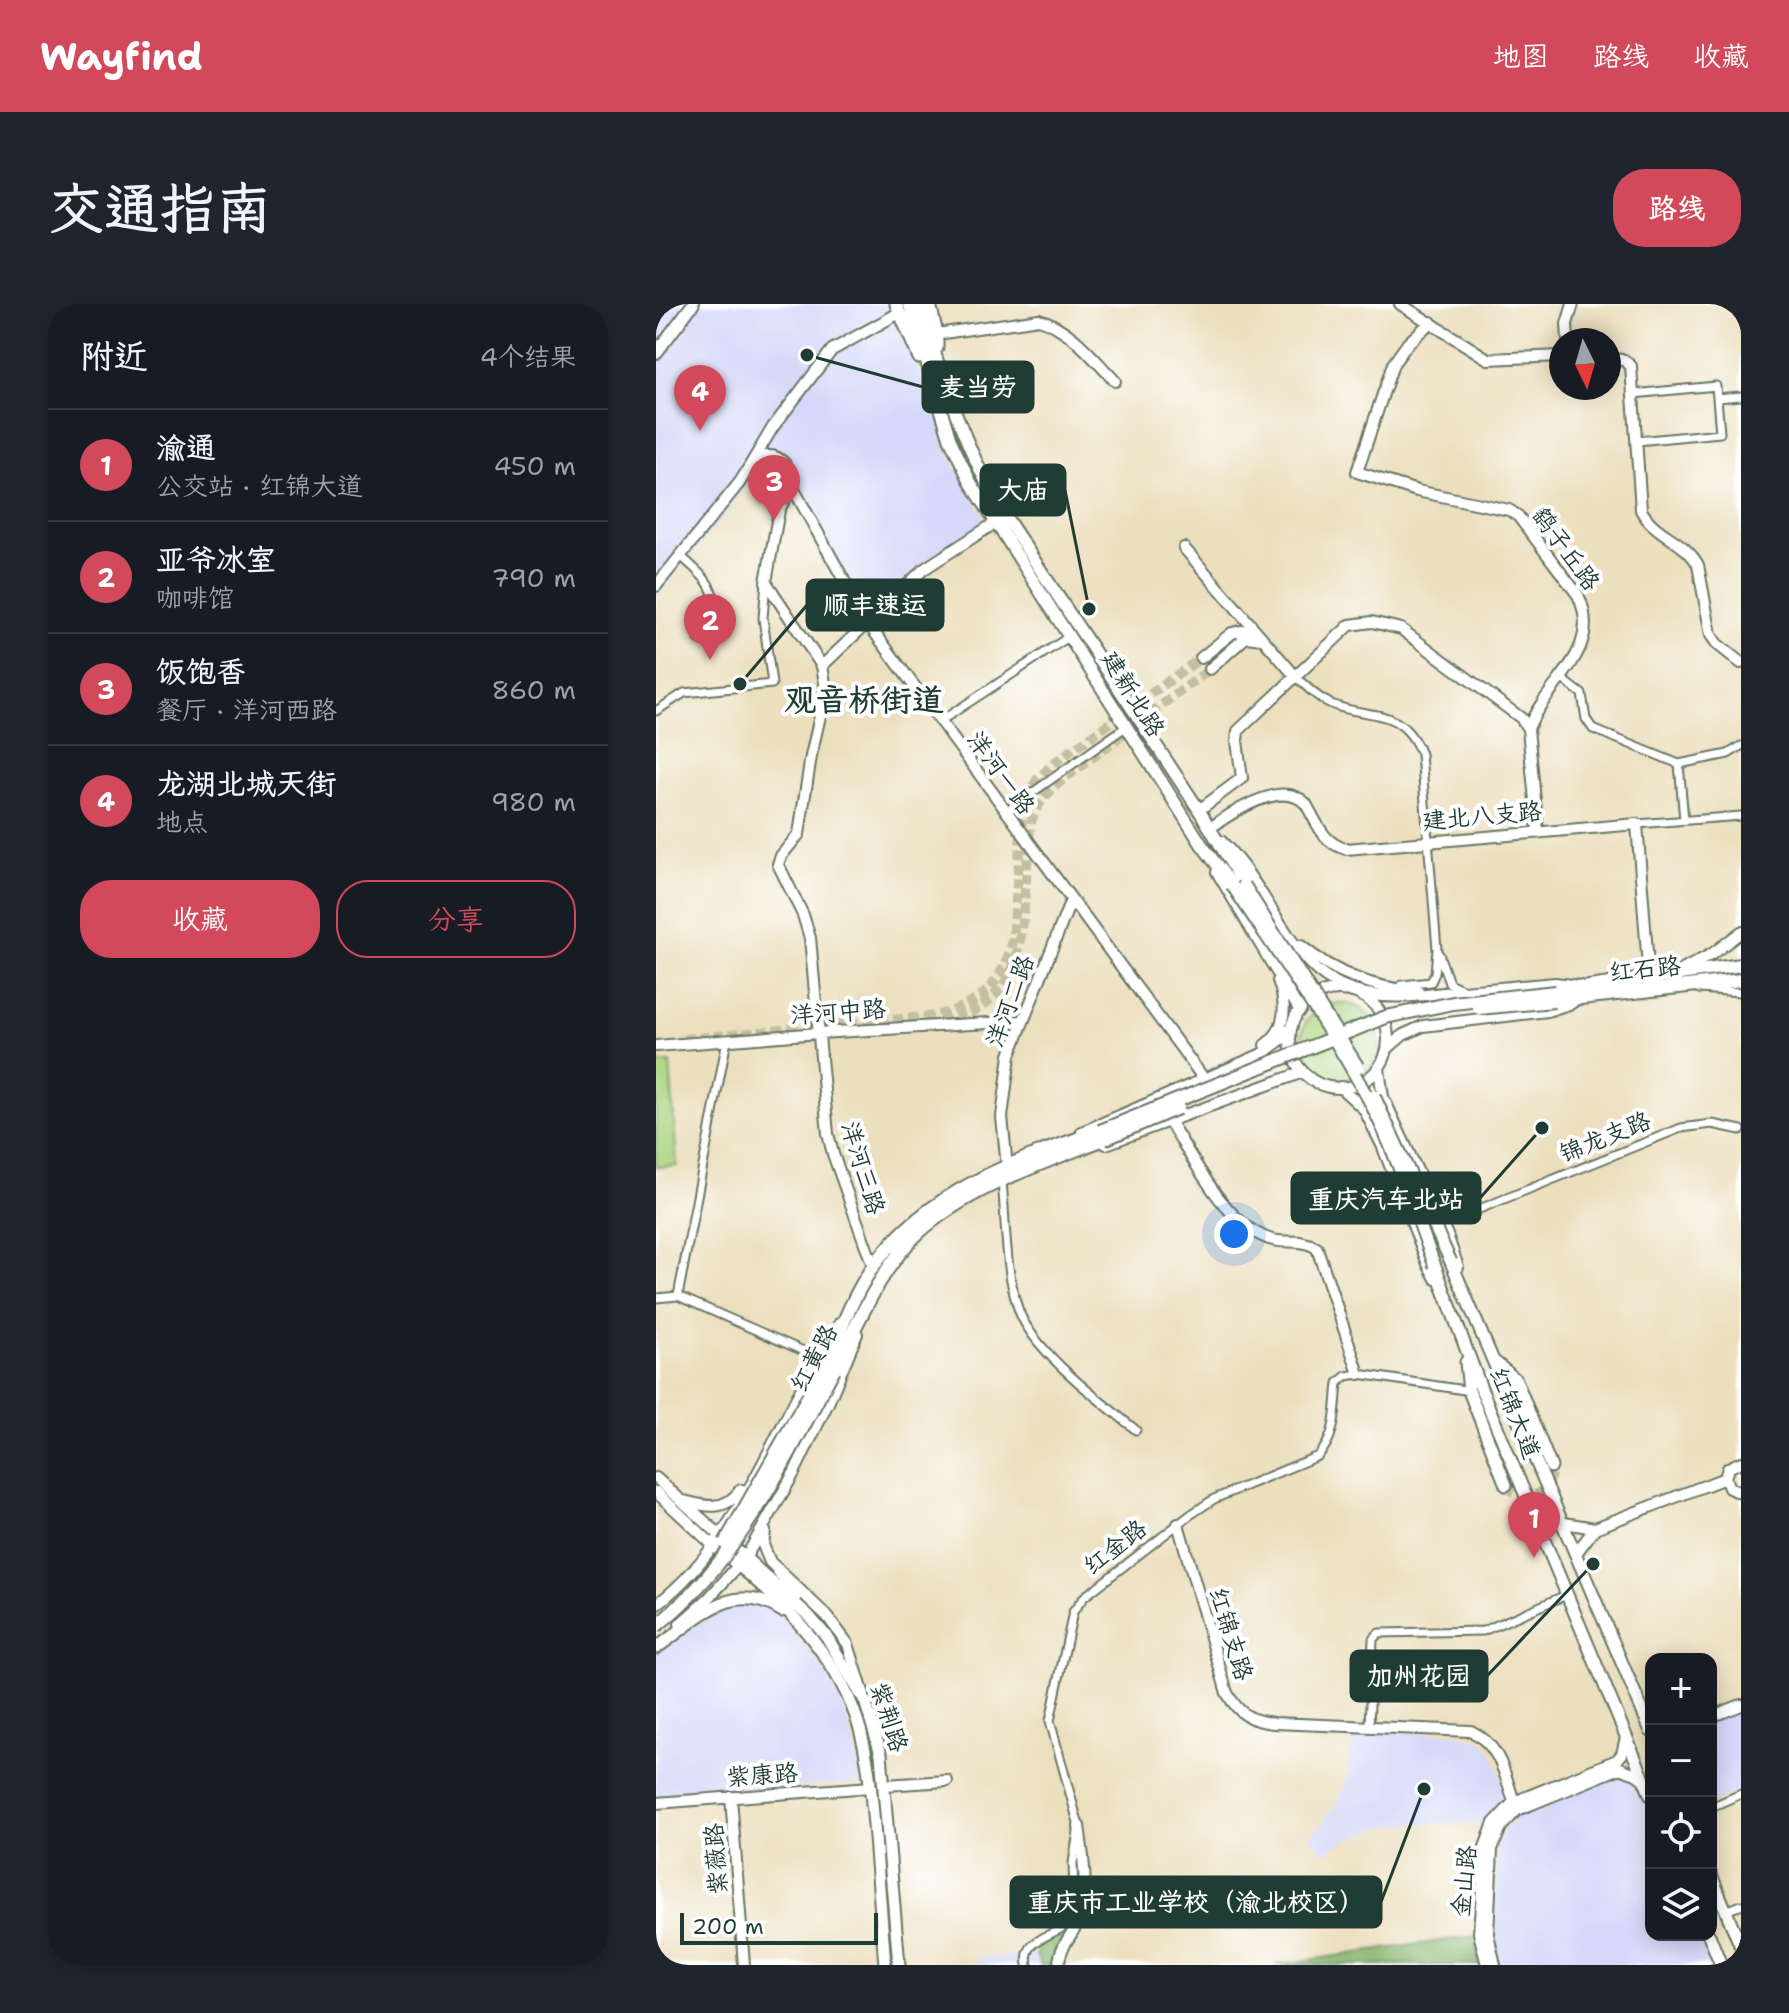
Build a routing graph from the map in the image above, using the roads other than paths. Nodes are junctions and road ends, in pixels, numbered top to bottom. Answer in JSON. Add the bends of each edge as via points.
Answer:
{"nodes":[{"id":1,"x":693,"y":304,"type":"edge"},
{"id":2,"x":909,"y":304,"type":"edge"},
{"id":3,"x":919,"y":304,"type":"edge"},
{"id":4,"x":930,"y":304,"type":"edge"},
{"id":5,"x":1400,"y":304,"type":"edge"},
{"id":6,"x":1573,"y":304,"type":"edge"},
{"id":7,"x":897,"y":308,"type":"edge"},
{"id":8,"x":1431,"y":322,"type":"junction"},
{"id":9,"x":1567,"y":328,"type":"edge"},
{"id":10,"x":937,"y":334,"type":"junction"},
{"id":11,"x":656,"y":353,"type":"edge"},
{"id":12,"x":1549,"y":356,"type":"edge"},
{"id":13,"x":1621,"y":360,"type":"edge"},
{"id":14,"x":937,"y":361,"type":"junction"},
{"id":15,"x":930,"y":380,"type":"junction"},
{"id":16,"x":1115,"y":381,"type":"dead end"},
{"id":17,"x":1633,"y":394,"type":"junction"},
{"id":18,"x":1741,"y":396,"type":"edge"},
{"id":19,"x":1717,"y":398,"type":"junction"},
{"id":20,"x":1637,"y":441,"type":"junction"},
{"id":21,"x":753,"y":461,"type":"junction"},
{"id":22,"x":792,"y":486,"type":"junction"},
{"id":23,"x":995,"y":523,"type":"junction"},
{"id":24,"x":1184,"y":548,"type":"dead end"},
{"id":25,"x":682,"y":557,"type":"junction"},
{"id":26,"x":766,"y":582,"type":"junction"},
{"id":27,"x":656,"y":586,"type":"edge"},
{"id":28,"x":1226,"y":597,"type":"junction"},
{"id":29,"x":867,"y":622,"type":"junction"},
{"id":30,"x":1253,"y":628,"type":"junction"},
{"id":31,"x":1232,"y":633,"type":"junction"},
{"id":32,"x":1070,"y":636,"type":"junction"},
{"id":33,"x":699,"y":639,"type":"dead end"},
{"id":34,"x":1263,"y":640,"type":"junction"},
{"id":35,"x":1201,"y":658,"type":"tunnel mouth"},
{"id":36,"x":1741,"y":663,"type":"edge"},
{"id":37,"x":822,"y":666,"type":"junction"},
{"id":38,"x":1210,"y":669,"type":"tunnel mouth"},
{"id":39,"x":1296,"y":677,"type":"junction"},
{"id":40,"x":1561,"y":678,"type":"junction"},
{"id":41,"x":1537,"y":709,"type":"junction"},
{"id":42,"x":656,"y":711,"type":"edge"},
{"id":43,"x":1514,"y":713,"type":"junction"},
{"id":44,"x":939,"y":722,"type":"junction"},
{"id":45,"x":1127,"y":726,"type":"junction"},
{"id":46,"x":1528,"y":729,"type":"junction"},
{"id":47,"x":1741,"y":746,"type":"edge"},
{"id":48,"x":1679,"y":764,"type":"junction"},
{"id":49,"x":1199,"y":810,"type":"junction"},
{"id":50,"x":1005,"y":812,"type":"junction"},
{"id":51,"x":1741,"y":816,"type":"edge"},
{"id":52,"x":1684,"y":820,"type":"junction"},
{"id":53,"x":1637,"y":824,"type":"junction"},
{"id":54,"x":1212,"y":831,"type":"junction"},
{"id":55,"x":1538,"y":831,"type":"junction"},
{"id":56,"x":1428,"y":841,"type":"junction"},
{"id":57,"x":1202,"y":845,"type":"junction"},
{"id":58,"x":1238,"y":885,"type":"junction"},
{"id":59,"x":1071,"y":900,"type":"junction"},
{"id":60,"x":1741,"y":932,"type":"edge"},
{"id":61,"x":1291,"y":938,"type":"junction"},
{"id":62,"x":1437,"y":949,"type":"junction"},
{"id":63,"x":1267,"y":953,"type":"junction"},
{"id":64,"x":1741,"y":965,"type":"edge"},
{"id":65,"x":1674,"y":975,"type":"junction"},
{"id":66,"x":1649,"y":979,"type":"junction"},
{"id":67,"x":1741,"y":980,"type":"edge"},
{"id":68,"x":1372,"y":983,"type":"junction"},
{"id":69,"x":1681,"y":988,"type":"junction"},
{"id":70,"x":1466,"y":991,"type":"junction"},
{"id":71,"x":1589,"y":992,"type":"junction"},
{"id":72,"x":1741,"y":992,"type":"edge"},
{"id":73,"x":1357,"y":993,"type":"junction"},
{"id":74,"x":1443,"y":993,"type":"junction"},
{"id":75,"x":1300,"y":1011,"type":"junction"},
{"id":76,"x":1022,"y":1021,"type":"junction"},
{"id":77,"x":1292,"y":1026,"type":"junction"},
{"id":78,"x":819,"y":1033,"type":"junction"},
{"id":79,"x":727,"y":1040,"type":"junction"},
{"id":80,"x":656,"y":1046,"type":"edge"},
{"id":81,"x":1387,"y":1049,"type":"junction"},
{"id":82,"x":1229,"y":1068,"type":"junction"},
{"id":83,"x":1379,"y":1069,"type":"junction"},
{"id":84,"x":1303,"y":1072,"type":"junction"},
{"id":85,"x":1204,"y":1079,"type":"junction"},
{"id":86,"x":1340,"y":1087,"type":"junction"},
{"id":87,"x":1169,"y":1121,"type":"junction"},
{"id":88,"x":1741,"y":1130,"type":"edge"},
{"id":89,"x":1052,"y":1153,"type":"junction"},
{"id":90,"x":1007,"y":1167,"type":"junction"},
{"id":91,"x":1002,"y":1181,"type":"junction"},
{"id":92,"x":1442,"y":1224,"type":"junction"},
{"id":93,"x":873,"y":1266,"type":"junction"},
{"id":94,"x":678,"y":1296,"type":"junction"},
{"id":95,"x":656,"y":1298,"type":"edge"},
{"id":96,"x":867,"y":1306,"type":"junction"},
{"id":97,"x":1451,"y":1306,"type":"junction"},
{"id":98,"x":1473,"y":1311,"type":"junction"},
{"id":99,"x":1465,"y":1346,"type":"junction"},
{"id":100,"x":1494,"y":1361,"type":"junction"},
{"id":101,"x":825,"y":1363,"type":"junction"},
{"id":102,"x":1359,"y":1374,"type":"junction"},
{"id":103,"x":1469,"y":1391,"type":"junction"},
{"id":104,"x":1482,"y":1391,"type":"junction"},
{"id":105,"x":1136,"y":1430,"type":"dead end"},
{"id":106,"x":775,"y":1439,"type":"junction"},
{"id":107,"x":1741,"y":1462,"type":"edge"},
{"id":108,"x":1551,"y":1467,"type":"dead end"},
{"id":109,"x":656,"y":1478,"type":"edge"},
{"id":110,"x":1725,"y":1478,"type":"junction"},
{"id":111,"x":1506,"y":1485,"type":"dead end"},
{"id":112,"x":656,"y":1492,"type":"edge"},
{"id":113,"x":1741,"y":1493,"type":"edge"},
{"id":114,"x":680,"y":1500,"type":"junction"},
{"id":115,"x":768,"y":1519,"type":"junction"},
{"id":116,"x":1564,"y":1523,"type":"junction"},
{"id":117,"x":1178,"y":1524,"type":"junction"},
{"id":118,"x":1595,"y":1528,"type":"junction"},
{"id":119,"x":718,"y":1541,"type":"junction"},
{"id":120,"x":1577,"y":1552,"type":"junction"},
{"id":121,"x":743,"y":1561,"type":"junction"},
{"id":122,"x":778,"y":1570,"type":"junction"},
{"id":123,"x":1566,"y":1595,"type":"junction"},
{"id":124,"x":656,"y":1605,"type":"edge"},
{"id":125,"x":656,"y":1615,"type":"edge"},
{"id":126,"x":804,"y":1618,"type":"junction"},
{"id":127,"x":656,"y":1626,"type":"edge"},
{"id":128,"x":656,"y":1645,"type":"edge"},
{"id":129,"x":865,"y":1701,"type":"junction"},
{"id":130,"x":1741,"y":1705,"type":"edge"},
{"id":131,"x":1717,"y":1715,"type":"edge"},
{"id":132,"x":1649,"y":1725,"type":"edge"},
{"id":133,"x":1369,"y":1726,"type":"junction"},
{"id":134,"x":1626,"y":1737,"type":"junction"},
{"id":135,"x":1618,"y":1764,"type":"junction"},
{"id":136,"x":1644,"y":1780,"type":"joint"},
{"id":137,"x":947,"y":1781,"type":"dead end"},
{"id":138,"x":885,"y":1785,"type":"junction"},
{"id":139,"x":871,"y":1787,"type":"junction"},
{"id":140,"x":1741,"y":1794,"type":"edge"},
{"id":141,"x":731,"y":1797,"type":"junction"},
{"id":142,"x":656,"y":1803,"type":"edge"},
{"id":143,"x":1717,"y":1804,"type":"edge"},
{"id":144,"x":1516,"y":1806,"type":"junction"},
{"id":145,"x":1079,"y":1826,"type":"junction"},
{"id":146,"x":1717,"y":1889,"type":"edge"},
{"id":147,"x":1741,"y":1905,"type":"edge"},
{"id":148,"x":1726,"y":1911,"type":"junction"},
{"id":149,"x":1711,"y":1941,"type":"edge"},
{"id":150,"x":1741,"y":1947,"type":"edge"},
{"id":151,"x":744,"y":1965,"type":"edge"},
{"id":152,"x":885,"y":1965,"type":"edge"},
{"id":153,"x":899,"y":1965,"type":"edge"},
{"id":154,"x":1028,"y":1965,"type":"edge"},
{"id":155,"x":1059,"y":1965,"type":"edge"},
{"id":156,"x":1487,"y":1965,"type":"edge"},
{"id":157,"x":1495,"y":1965,"type":"edge"},
{"id":158,"x":1721,"y":1965,"type":"edge"}],
"edges":[{"from":1,"to":11,"type":"main road"},
{"from":2,"to":15,"type":"main road","name":"建新北路"},
{"from":3,"to":14,"type":"main road","name":"建新北路"},
{"from":4,"to":10,"type":"main road"},
{"from":5,"to":8,"type":"street"},
{"from":6,"to":9,"type":"street"},
{"from":7,"to":15,"type":"main road"},
{"from":7,"to":21,"type":"street","via":[[832,350]]},
{"from":8,"to":12,"type":"street","via":[[1488,359]]},
{"from":8,"to":40,"type":"street","name":"鹞子丘路","via":[[1393,364],[1357,472],[1518,516],[1584,608],[1587,622],[1579,654]]},
{"from":10,"to":14,"type":"main road"},
{"from":10,"to":16,"type":"street","via":[[1039,319],[1071,336]]},
{"from":13,"to":17,"type":"street","via":[[1631,366]]},
{"from":14,"to":49,"type":"main road","name":"建新北路","via":[[967,445],[993,496]]},
{"from":15,"to":23,"type":"main road","name":"建新北路","via":[[960,462]]},
{"from":17,"to":19,"type":"street","via":[[1716,386]]},
{"from":17,"to":20,"type":"street"},
{"from":18,"to":19,"type":"street"},
{"from":19,"to":20,"type":"street","via":[[1720,433]]},
{"from":20,"to":36,"type":"street","via":[[1641,510],[1648,522],[1694,556],[1711,635]]},
{"from":21,"to":22,"type":"street","name":"洋河一路","via":[[764,456],[781,460]]},
{"from":21,"to":25,"type":"street"},
{"from":22,"to":26,"type":"street","via":[[779,510]]},
{"from":22,"to":29,"type":"street","name":"洋河一路"},
{"from":23,"to":29,"type":"street","via":[[934,562]]},
{"from":23,"to":32,"type":"main road","name":"建新北路"},
{"from":24,"to":28,"type":"street"},
{"from":25,"to":27,"type":"street"},
{"from":25,"to":33,"type":"street","via":[[715,596],[717,613]]},
{"from":26,"to":37,"type":"street"},
{"from":26,"to":42,"type":"street","via":[[763,618],[772,684],[684,693]]},
{"from":28,"to":30,"type":"street"},
{"from":28,"to":31,"type":"street"},
{"from":29,"to":37,"type":"street"},
{"from":29,"to":44,"type":"street","name":"洋河一路"},
{"from":30,"to":31,"type":"street"},
{"from":30,"to":34,"type":"street"},
{"from":31,"to":35,"type":"street"},
{"from":32,"to":44,"type":"street"},
{"from":32,"to":45,"type":"main road","name":"建新北路"},
{"from":34,"to":38,"type":"street","via":[[1246,637]]},
{"from":34,"to":39,"type":"street"},
{"from":37,"to":78,"type":"street","name":"洋河三路","via":[[826,689],[801,826],[778,864],[810,938]]},
{"from":39,"to":43,"type":"street","via":[[1350,625],[1372,622],[1401,629]]},
{"from":39,"to":49,"type":"street","via":[[1238,731],[1240,782]]},
{"from":39,"to":56,"type":"street","via":[[1320,699],[1381,714],[1412,736],[1421,754]]},
{"from":40,"to":41,"type":"street","name":"鹞子丘路"},
{"from":40,"to":48,"type":"street","via":[[1582,694],[1593,729]]},
{"from":41,"to":43,"type":"street"},
{"from":41,"to":46,"type":"street","name":"鹞子丘路"},
{"from":43,"to":46,"type":"street"},
{"from":44,"to":50,"type":"street","name":"洋河一路"},
{"from":45,"to":50,"type":"street"},
{"from":45,"to":57,"type":"main road","name":"建新北路"},
{"from":46,"to":55,"type":"street"},
{"from":47,"to":48,"type":"street","via":[[1728,754]]},
{"from":48,"to":52,"type":"street"},
{"from":49,"to":54,"type":"main road","name":"建新北路"},
{"from":50,"to":59,"type":"street","name":"洋河一路"},
{"from":51,"to":52,"type":"street"},
{"from":52,"to":53,"type":"street"},
{"from":53,"to":55,"type":"street","name":"建北八支路"},
{"from":53,"to":66,"type":"street"},
{"from":54,"to":56,"type":"street","name":"建北八支路","via":[[1245,804],[1289,795],[1302,799],[1336,846]]},
{"from":54,"to":58,"type":"main road","name":"建新北路"},
{"from":54,"to":61,"type":"street"},
{"from":55,"to":56,"type":"street","name":"建北八支路"},
{"from":56,"to":62,"type":"street"},
{"from":57,"to":58,"type":"main road","name":"建新北路"},
{"from":57,"to":63,"type":"street"},
{"from":58,"to":97,"type":"main road","name":"红锦大道","bridge":true,"via":[[1370,1102]]},
{"from":58,"to":98,"type":"main road","name":"红锦大道","bridge":true,"via":[[1342,1039],[1385,1114]]},
{"from":59,"to":76,"type":"street","name":"洋河二路"},
{"from":59,"to":85,"type":"street","name":"洋河一路"},
{"from":60,"to":65,"type":"street","name":"红石路"},
{"from":61,"to":68,"type":"street","via":[[1322,963]]},
{"from":61,"to":73,"type":"street","via":[[1329,978]]},
{"from":62,"to":68,"type":"street","via":[[1431,982]]},
{"from":62,"to":70,"type":"street","via":[[1449,983]]},
{"from":63,"to":75,"type":"street"},
{"from":63,"to":82,"type":"street","via":[[1284,1005],[1279,1031]]},
{"from":64,"to":65,"type":"highway","name":"红石路"},
{"from":65,"to":66,"type":"highway","name":"红石路"},
{"from":66,"to":71,"type":"highway","name":"红石路"},
{"from":67,"to":69,"type":"highway","name":"红石路"},
{"from":68,"to":74,"type":"street"},
{"from":69,"to":71,"type":"highway","name":"红石路"},
{"from":69,"to":72,"type":"street"},
{"from":70,"to":71,"type":"street","via":[[1555,983]]},
{"from":70,"to":74,"type":"street"},
{"from":71,"to":81,"type":"street","via":[[1547,1011],[1423,1026]]},
{"from":71,"to":89,"type":"highway","name":"红石路","bridge":true,"via":[[1389,1024]]},
{"from":73,"to":74,"type":"street","via":[[1391,998]]},
{"from":73,"to":75,"type":"street","via":[[1327,992]]},
{"from":73,"to":81,"type":"street","via":[[1377,1007],[1389,1038]]},
{"from":75,"to":77,"type":"street"},
{"from":76,"to":78,"type":"street","name":"洋河中路"},
{"from":76,"to":90,"type":"street","name":"洋河二路","via":[[1010,1055],[1002,1117]]},
{"from":77,"to":82,"type":"street","via":[[1273,1048]]},
{"from":77,"to":84,"type":"street","via":[[1291,1048]]},
{"from":78,"to":79,"type":"street","name":"洋河中路"},
{"from":78,"to":93,"type":"street","name":"洋河三路","via":[[828,1134]]},
{"from":79,"to":80,"type":"street","name":"洋河中路"},
{"from":79,"to":94,"type":"street"},
{"from":81,"to":83,"type":"street"},
{"from":82,"to":85,"type":"street"},
{"from":83,"to":86,"type":"street","via":[[1351,1087]]},
{"from":83,"to":92,"type":"street","via":[[1383,1097]]},
{"from":84,"to":86,"type":"street","via":[[1315,1082]]},
{"from":84,"to":87,"type":"street"},
{"from":85,"to":89,"type":"street"},
{"from":86,"to":97,"type":"street","via":[[1364,1109],[1428,1264]]},
{"from":87,"to":89,"type":"street","via":[[1108,1144]]},
{"from":87,"to":102,"type":"street","via":[[1225,1206],[1246,1228],[1271,1240],[1304,1240],[1317,1248]]},
{"from":88,"to":92,"type":"street","name":"锦龙支路","via":[[1712,1124],[1681,1128]]},
{"from":89,"to":90,"type":"highway","name":"红黄路"},
{"from":89,"to":91,"type":"highway","name":"红黄路"},
{"from":90,"to":93,"type":"highway","name":"红黄路","via":[[936,1204],[912,1222]]},
{"from":91,"to":96,"type":"highway","name":"红黄路","via":[[917,1234]]},
{"from":91,"to":105,"type":"street","via":[[1020,1314],[1072,1378]]},
{"from":92,"to":98,"type":"street"},
{"from":93,"to":101,"type":"highway","name":"红黄路"},
{"from":94,"to":95,"type":"street"},
{"from":94,"to":101,"type":"street"},
{"from":96,"to":101,"type":"highway","name":"红黄路"},
{"from":96,"to":115,"type":"street","via":[[828,1403]]},
{"from":97,"to":99,"type":"main road","name":"红锦大道"},
{"from":98,"to":100,"type":"main road","name":"红锦大道"},
{"from":99,"to":103,"type":"main road"},
{"from":99,"to":104,"type":"main road","name":"红锦大道"},
{"from":100,"to":108,"type":"main road","via":[[1516,1380]]},
{"from":100,"to":116,"type":"main road","name":"红锦大道"},
{"from":101,"to":106,"type":"street"},
{"from":101,"to":125,"type":"highway","name":"红黄路","bridge":true,"via":[[717,1556]]},
{"from":101,"to":127,"type":"highway","name":"红黄路","bridge":true,"via":[[747,1526],[699,1588]]},
{"from":102,"to":103,"type":"street"},
{"from":102,"to":117,"type":"street","name":"红金路","via":[[1338,1383],[1333,1433],[1318,1456],[1214,1499]]},
{"from":103,"to":104,"type":"street"},
{"from":103,"to":111,"type":"main road"},
{"from":104,"to":123,"type":"main road","name":"红锦大道"},
{"from":106,"to":114,"type":"street","via":[[729,1503],[710,1507]]},
{"from":106,"to":119,"type":"street"},
{"from":107,"to":110,"type":"street","via":[[1728,1468]]},
{"from":109,"to":114,"type":"street"},
{"from":110,"to":113,"type":"street","via":[[1729,1488]]},
{"from":110,"to":118,"type":"street"},
{"from":112,"to":119,"type":"street"},
{"from":114,"to":119,"type":"street"},
{"from":115,"to":121,"type":"street"},
{"from":115,"to":122,"type":"street","via":[[763,1545]]},
{"from":116,"to":118,"type":"street"},
{"from":116,"to":120,"type":"main road","name":"红锦大道"},
{"from":117,"to":133,"type":"street","name":"红锦支路","via":[[1236,1710],[1255,1721]]},
{"from":117,"to":145,"type":"street","name":"红金路","via":[[1084,1597],[1073,1612],[1050,1721]]},
{"from":118,"to":120,"type":"street"},
{"from":119,"to":121,"type":"main road","name":"紫荆路"},
{"from":119,"to":124,"type":"street"},
{"from":120,"to":132,"type":"main road","name":"红锦大道"},
{"from":121,"to":126,"type":"main road","name":"紫荆路"},
{"from":121,"to":128,"type":"street"},
{"from":122,"to":126,"type":"main road"},
{"from":122,"to":129,"type":"street","via":[[840,1631],[855,1661]]},
{"from":123,"to":133,"type":"street","via":[[1483,1631],[1379,1633],[1373,1639]]},
{"from":123,"to":134,"type":"main road","name":"红锦大道"},
{"from":126,"to":128,"type":"main road","via":[[765,1602],[733,1599],[710,1607]]},
{"from":126,"to":129,"type":"main road","name":"紫荆路","via":[[827,1637]]},
{"from":126,"to":139,"type":"main road","name":"紫荆路","via":[[852,1706]]},
{"from":129,"to":138,"type":"main road","name":"紫荆路"},
{"from":130,"to":131,"type":"street"},
{"from":133,"to":144,"type":"street","name":"红锦支路","via":[[1456,1729],[1486,1739],[1495,1749]]},
{"from":134,"to":135,"type":"street"},
{"from":134,"to":136,"type":"main road","name":"红锦大道"},
{"from":135,"to":136,"type":"street"},
{"from":135,"to":144,"type":"street"},
{"from":137,"to":138,"type":"street"},
{"from":138,"to":153,"type":"main road","name":"紫荆路"},
{"from":139,"to":141,"type":"street","name":"紫康路"},
{"from":139,"to":152,"type":"main road","name":"紫荆路"},
{"from":140,"to":143,"type":"street"},
{"from":141,"to":142,"type":"street","name":"紫康路"},
{"from":141,"to":151,"type":"street","name":"紫薇路"},
{"from":144,"to":156,"type":"street","name":"金山路","via":[[1494,1823],[1485,1847],[1479,1933]]},
{"from":144,"to":157,"type":"street","name":"金山路","via":[[1492,1849],[1488,1934]]},
{"from":145,"to":154,"type":"street","name":"红金路","via":[[1070,1914],[1063,1927],[1032,1943]]},
{"from":145,"to":155,"type":"street","via":[[1084,1893]]},
{"from":146,"to":148,"type":"main road"},
{"from":147,"to":148,"type":"street"},
{"from":148,"to":150,"type":"main road"},
{"from":149,"to":158,"type":"main road"}]}
